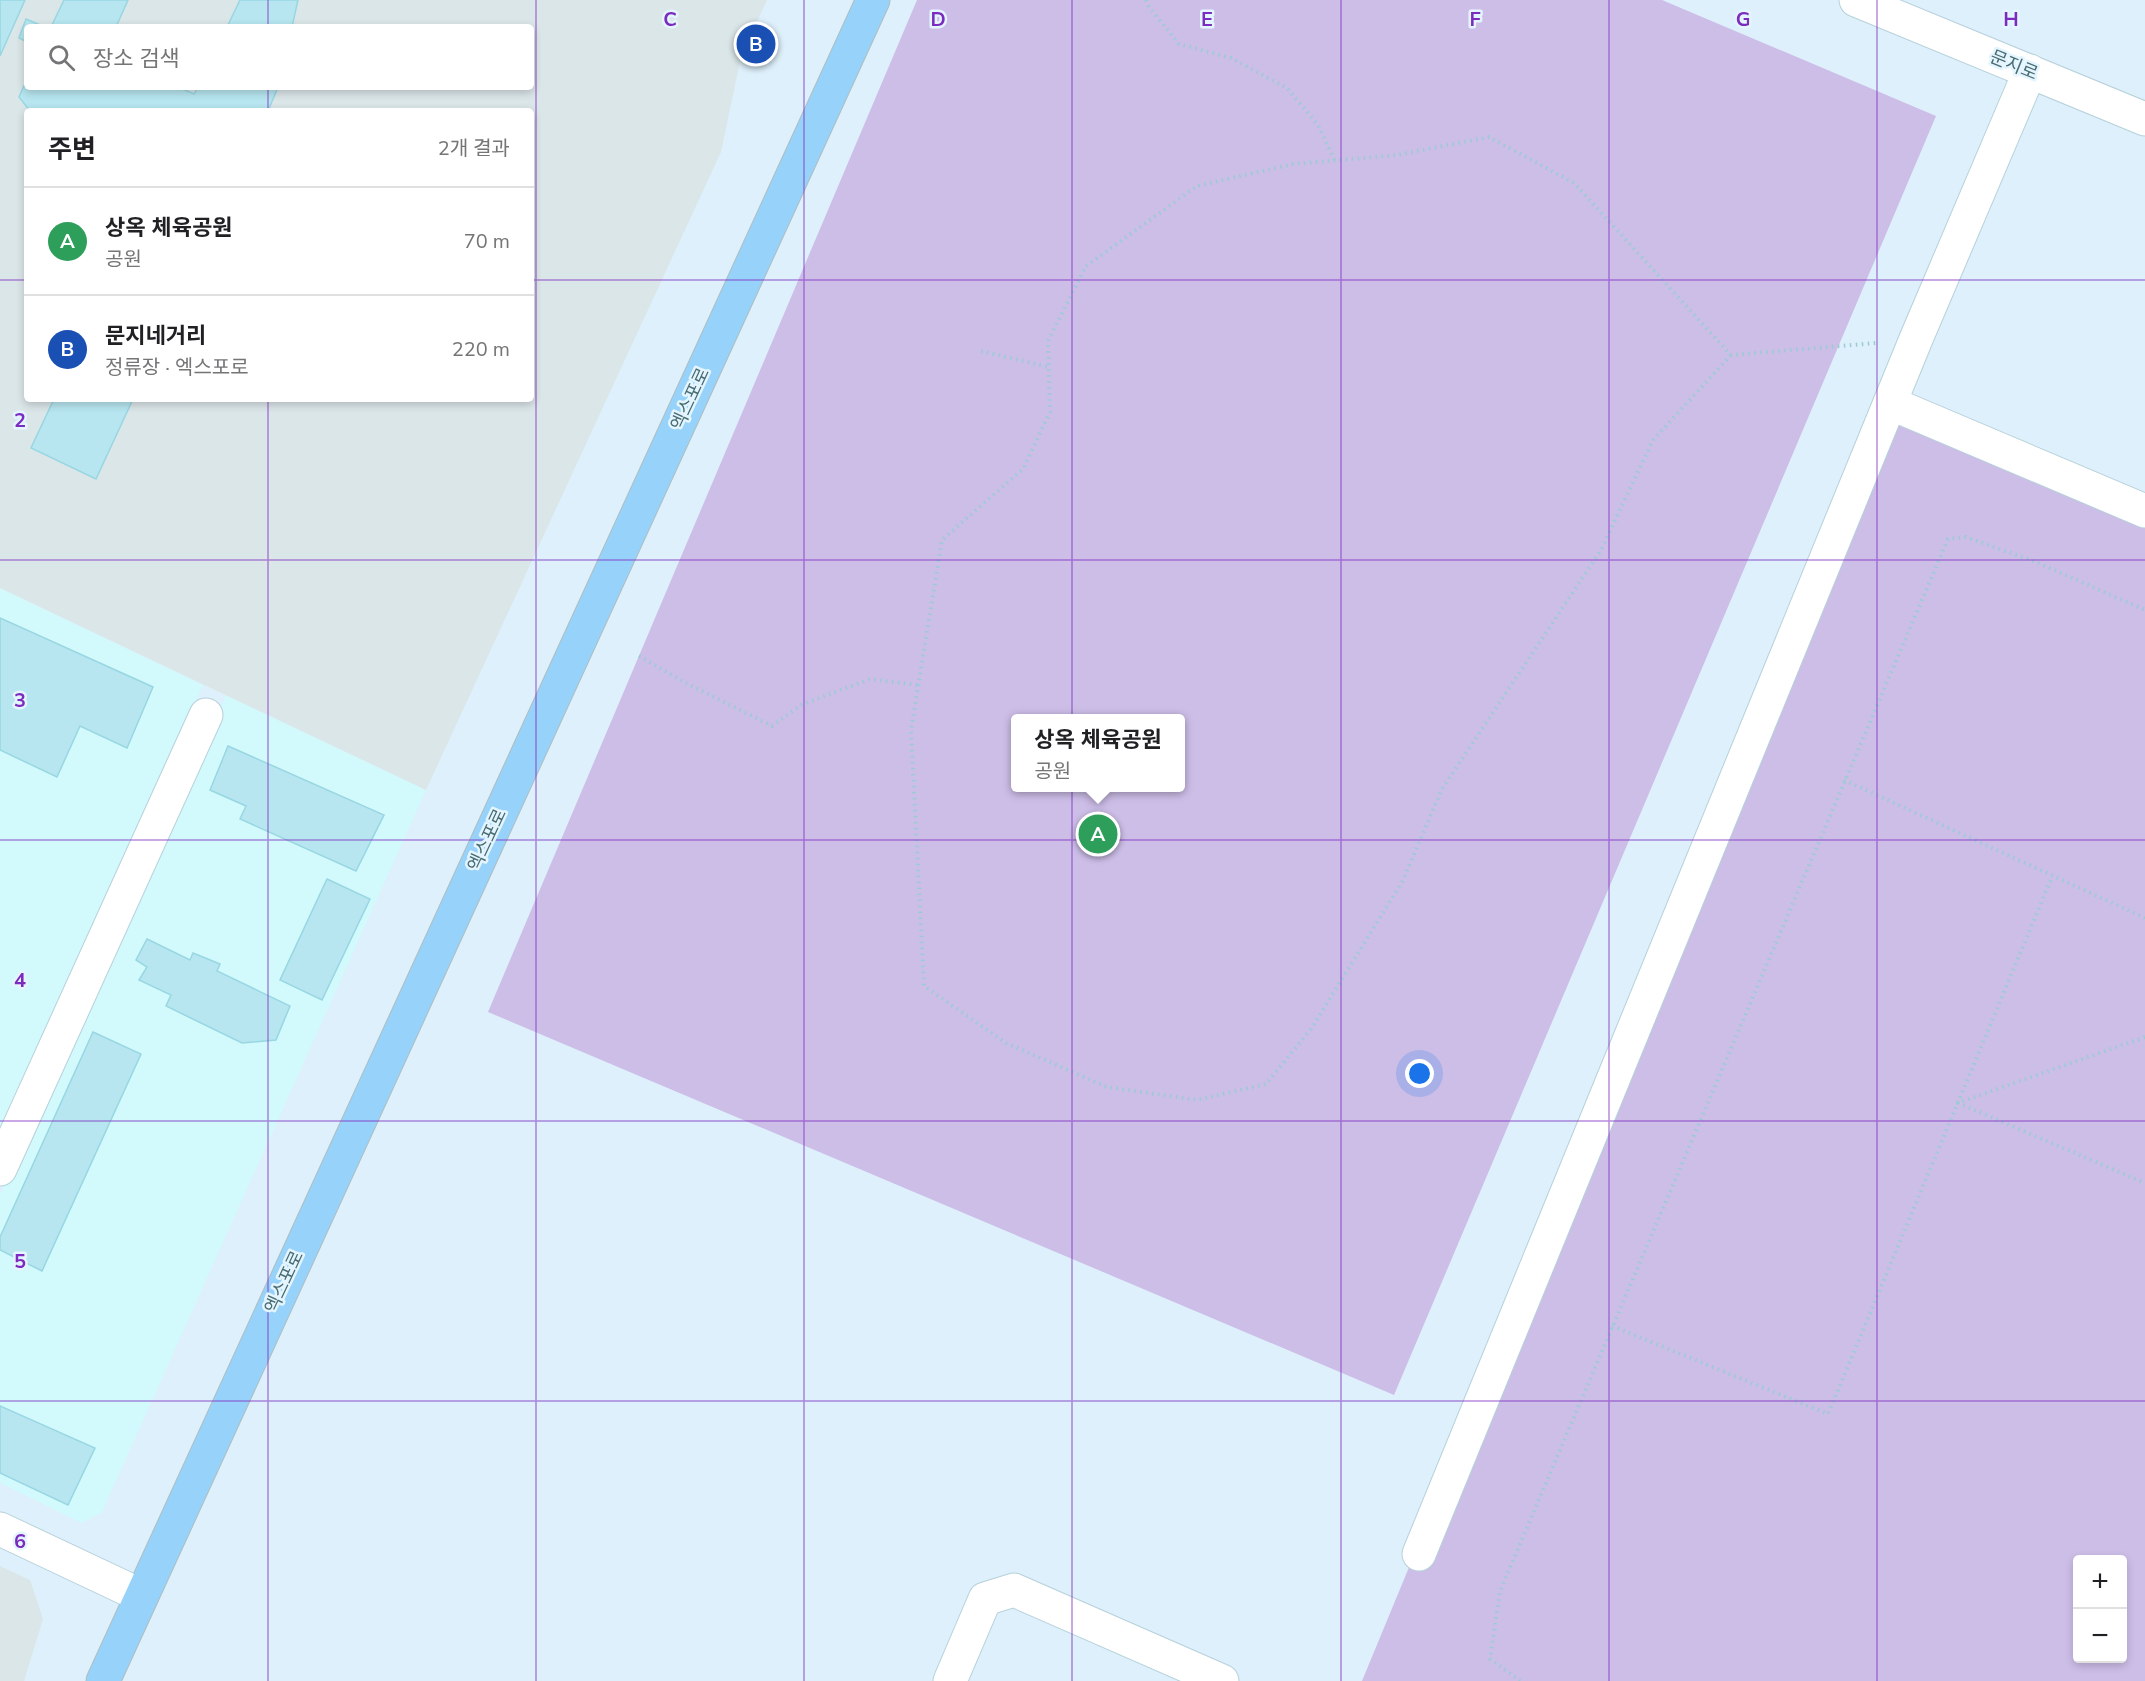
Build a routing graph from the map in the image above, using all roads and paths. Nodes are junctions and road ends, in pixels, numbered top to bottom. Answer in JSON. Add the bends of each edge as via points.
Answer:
{"nodes":[{"id":1,"x":873,"y":0,"type":"edge"},
{"id":2,"x":1146,"y":0,"type":"edge"},
{"id":3,"x":1876,"y":4,"type":"edge"},
{"id":4,"x":2030,"y":71,"type":"junction"},
{"id":5,"x":2145,"y":119,"type":"edge"},
{"id":6,"x":1335,"y":160,"type":"junction"},
{"id":7,"x":1916,"y":339,"type":"junction"},
{"id":8,"x":981,"y":351,"type":"dead end"},
{"id":9,"x":1731,"y":355,"type":"junction"},
{"id":10,"x":1048,"y":368,"type":"junction"},
{"id":11,"x":1890,"y":403,"type":"junction"},
{"id":12,"x":2145,"y":511,"type":"edge"},
{"id":13,"x":2145,"y":610,"type":"edge"},
{"id":14,"x":639,"y":656,"type":"dead end"},
{"id":15,"x":918,"y":685,"type":"junction"},
{"id":16,"x":206,"y":715,"type":"dead end"},
{"id":17,"x":1844,"y":780,"type":"junction"},
{"id":18,"x":2052,"y":877,"type":"junction"},
{"id":19,"x":2145,"y":918,"type":"edge"},
{"id":20,"x":2145,"y":1037,"type":"edge"},
{"id":21,"x":1958,"y":1103,"type":"junction"},
{"id":22,"x":0,"y":1169,"type":"edge"},
{"id":23,"x":2145,"y":1183,"type":"edge"},
{"id":24,"x":1612,"y":1326,"type":"junction"},
{"id":25,"x":0,"y":1529,"type":"edge"},
{"id":26,"x":1419,"y":1554,"type":"dead end"},
{"id":27,"x":140,"y":1595,"type":"junction"},
{"id":28,"x":103,"y":1681,"type":"edge"},
{"id":29,"x":950,"y":1681,"type":"edge"},
{"id":30,"x":1222,"y":1681,"type":"edge"},
{"id":31,"x":1520,"y":1681,"type":"edge"}],
"edges":[{"from":1,"to":27,"type":"main road","name":"엑스포로"},
{"from":2,"to":6,"type":"path","via":[[1179,44],[1230,58],[1287,88],[1318,125]]},
{"from":3,"to":4,"type":"street","name":"문지로"},
{"from":4,"to":5,"type":"street","name":"문지로"},
{"from":4,"to":7,"type":"street"},
{"from":6,"to":9,"type":"path","via":[[1397,155],[1489,137],[1574,183]]},
{"from":6,"to":10,"type":"path","via":[[1293,164],[1197,186],[1104,252],[1086,266],[1048,341]]},
{"from":7,"to":9,"type":"path"},
{"from":7,"to":11,"type":"street"},
{"from":8,"to":10,"type":"path"},
{"from":9,"to":15,"type":"path","via":[[1653,440],[1601,550],[1442,789],[1402,882],[1311,1029],[1266,1084],[1197,1100],[1107,1087],[1006,1043],[924,986],[910,730]]},
{"from":10,"to":15,"type":"path","via":[[1050,412],[1023,469],[942,540]]},
{"from":11,"to":12,"type":"street"},
{"from":11,"to":26,"type":"street"},
{"from":13,"to":17,"type":"path","via":[[1966,537],[1948,539]]},
{"from":14,"to":15,"type":"path","via":[[772,726],[801,705],[870,680]]},
{"from":16,"to":22,"type":"street"},
{"from":17,"to":18,"type":"path"},
{"from":17,"to":24,"type":"path"},
{"from":18,"to":19,"type":"path"},
{"from":18,"to":21,"type":"path"},
{"from":20,"to":21,"type":"path"},
{"from":21,"to":23,"type":"path"},
{"from":21,"to":24,"type":"path","via":[[1828,1414]]},
{"from":24,"to":31,"type":"path","via":[[1500,1591],[1490,1659]]},
{"from":25,"to":27,"type":"street"},
{"from":27,"to":28,"type":"main road","name":"엑스포로"},
{"from":29,"to":30,"type":"street","via":[[985,1599],[1014,1590]]}]}
